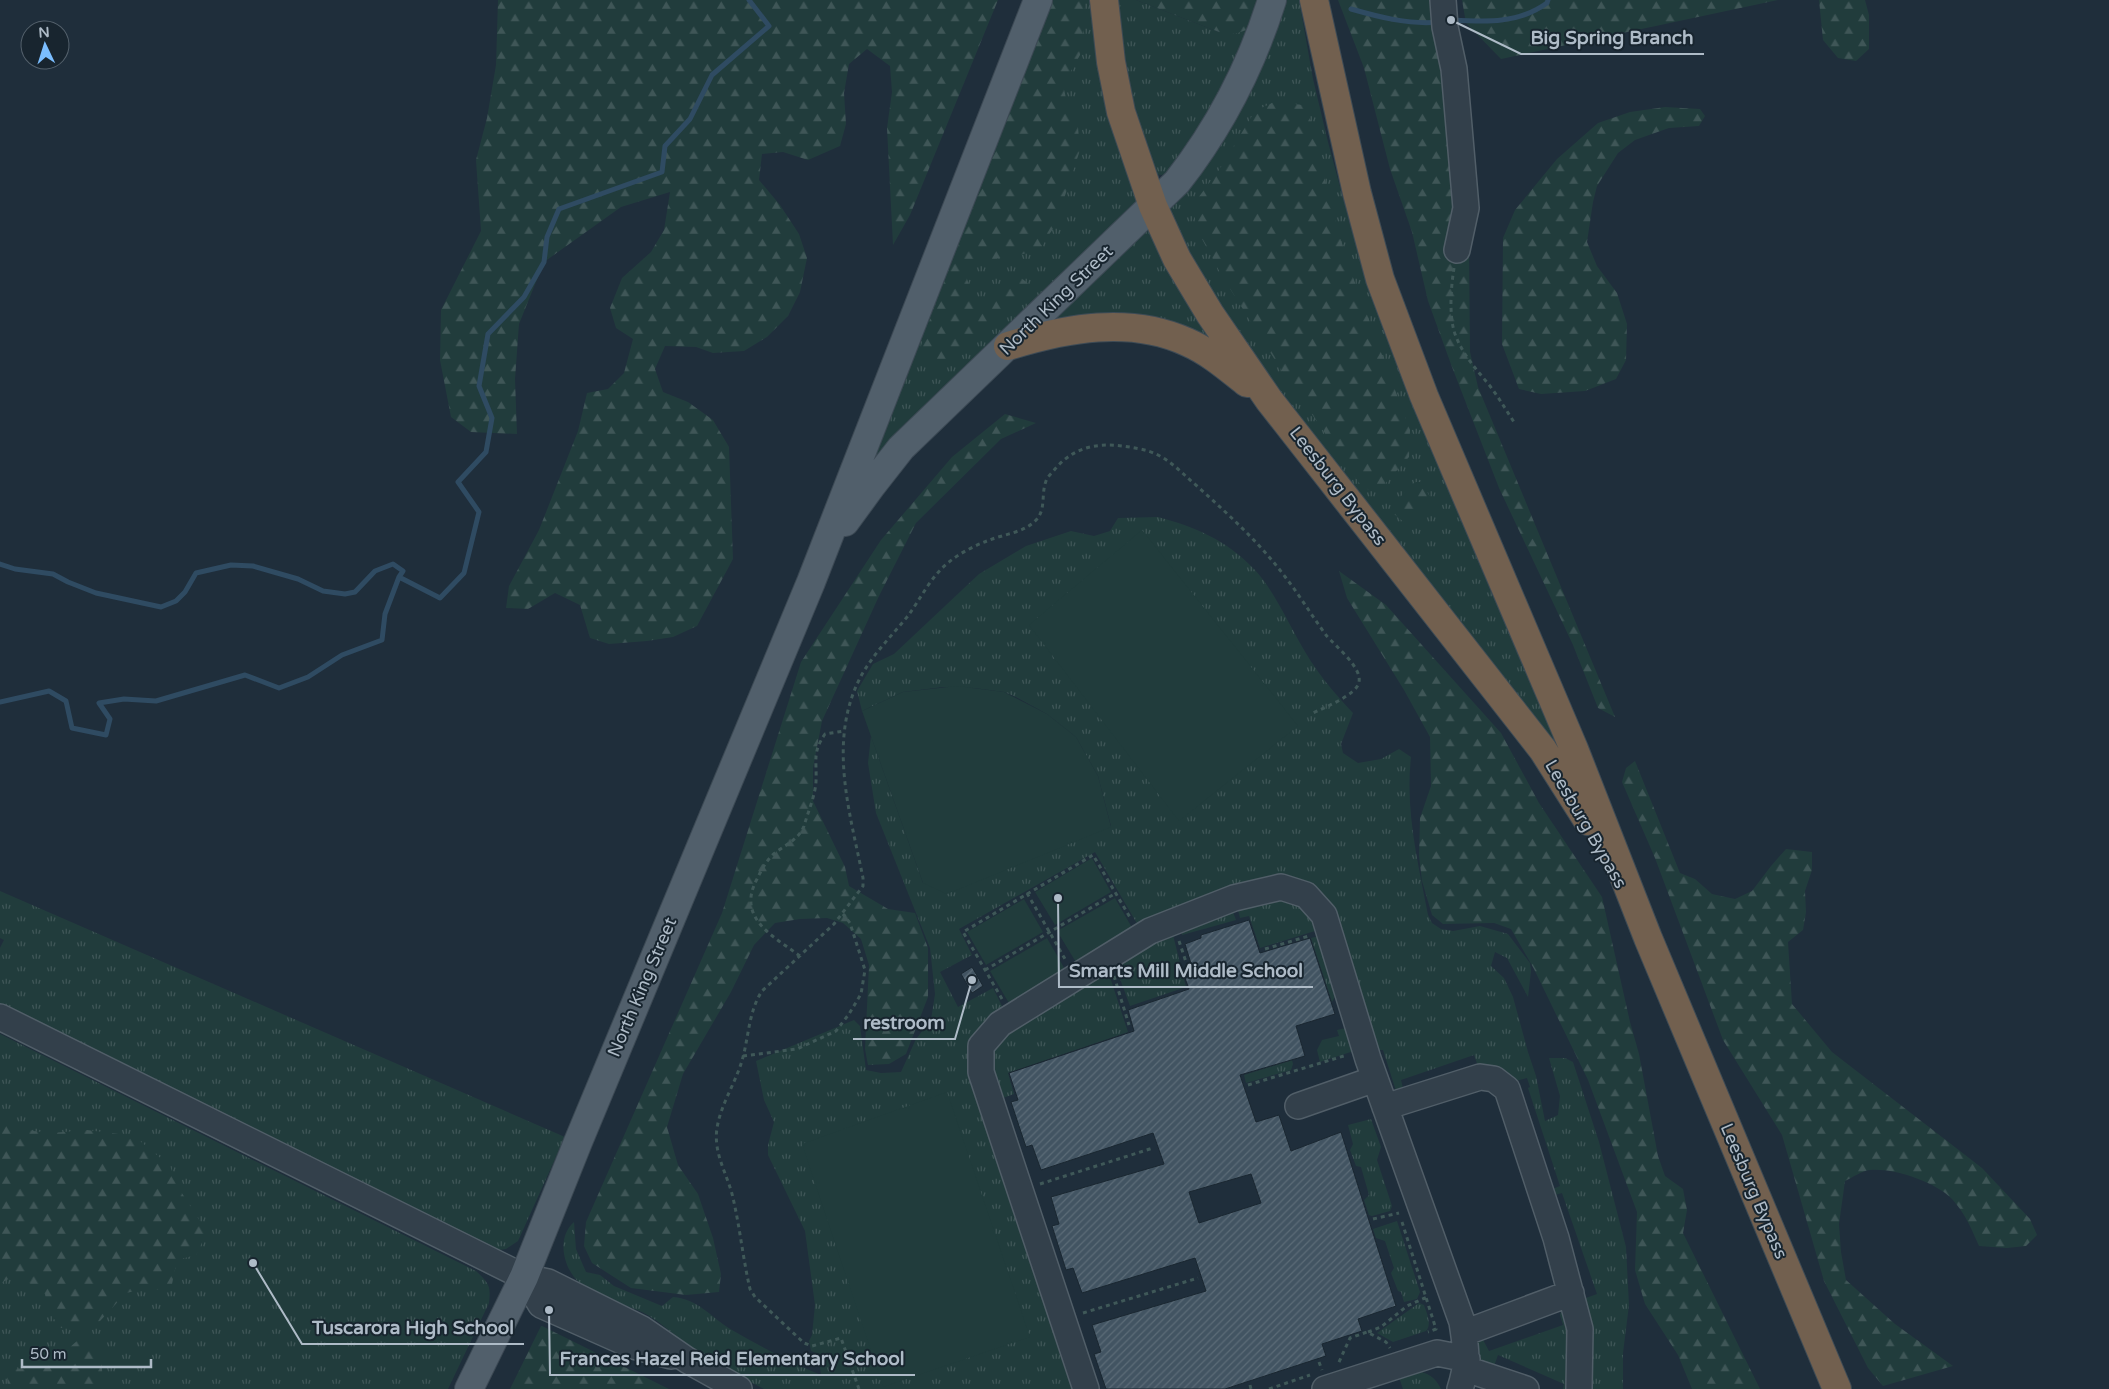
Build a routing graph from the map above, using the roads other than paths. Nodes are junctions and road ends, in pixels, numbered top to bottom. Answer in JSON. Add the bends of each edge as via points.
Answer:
{"nodes":[{"id":1,"x":1038,"y":0,"type":"edge"},
{"id":2,"x":1104,"y":0,"type":"edge"},
{"id":3,"x":1272,"y":0,"type":"edge"},
{"id":4,"x":1314,"y":0,"type":"edge"},
{"id":5,"x":1446,"y":23,"type":"edge"},
{"id":6,"x":1153,"y":206,"type":"junction"},
{"id":7,"x":1457,"y":250,"type":"road end"},
{"id":8,"x":1008,"y":346,"type":"junction"},
{"id":9,"x":1269,"y":400,"type":"junction"},
{"id":10,"x":811,"y":582,"type":"junction"},
{"id":11,"x":1648,"y":938,"type":"junction"},
{"id":12,"x":0,"y":1017,"type":"edge"},
{"id":13,"x":1375,"y":1079,"type":"junction"},
{"id":14,"x":1298,"y":1106,"type":"dead end"},
{"id":15,"x":1385,"y":1107,"type":"junction"},
{"id":16,"x":524,"y":1277,"type":"junction"},
{"id":17,"x":1571,"y":1293,"type":"junction"},
{"id":18,"x":1464,"y":1333,"type":"junction"},
{"id":19,"x":1464,"y":1372,"type":"edge"},
{"id":20,"x":1328,"y":1379,"type":"edge"},
{"id":21,"x":469,"y":1389,"type":"edge"},
{"id":22,"x":739,"y":1389,"type":"edge"},
{"id":23,"x":1086,"y":1389,"type":"edge"},
{"id":24,"x":1526,"y":1389,"type":"edge"},
{"id":25,"x":1579,"y":1389,"type":"edge"},
{"id":26,"x":1837,"y":1389,"type":"edge"}],
"edges":[{"from":1,"to":10,"type":"main road","name":"North King Street"},
{"from":2,"to":6,"type":"highway","name":"Leesburg Bypass","via":[[1121,112]]},
{"from":3,"to":6,"type":"main road","name":"North King Street","via":[[1259,41],[1220,121],[1200,153]]},
{"from":4,"to":11,"type":"highway","name":"Leesburg Bypass","via":[[1357,193],[1380,279],[1424,396],[1574,749]]},
{"from":5,"to":7,"type":"lane","via":[[1457,101],[1466,208]]},
{"from":6,"to":8,"type":"main road","name":"North King Street"},
{"from":6,"to":9,"type":"highway","name":"Leesburg Bypass","via":[[1177,259]]},
{"from":8,"to":9,"type":"highway","via":[[1046,334],[1077,329],[1140,329],[1188,342],[1216,358]]},
{"from":8,"to":10,"type":"main road","name":"North King Street","via":[[885,467],[840,530]]},
{"from":9,"to":11,"type":"highway","name":"Leesburg Bypass","via":[[1543,750],[1582,809]]},
{"from":10,"to":16,"type":"main road","name":"North King Street"},
{"from":11,"to":26,"type":"highway","name":"Leesburg Bypass"},
{"from":12,"to":16,"type":"lane"},
{"from":13,"to":14,"type":"lane"},
{"from":13,"to":15,"type":"lane"},
{"from":13,"to":23,"type":"lane","via":[[1324,916],[1306,895],[1281,887],[1234,898],[1150,930],[1000,1024],[981,1046],[981,1072]]},
{"from":15,"to":17,"type":"lane","via":[[1480,1077],[1494,1078],[1507,1088]]},
{"from":15,"to":18,"type":"lane"},
{"from":16,"to":21,"type":"main road","name":"North King Street"},
{"from":16,"to":22,"type":"lane","via":[[548,1282],[633,1324]]},
{"from":17,"to":18,"type":"lane"},
{"from":17,"to":25,"type":"lane","via":[[1580,1329]]},
{"from":18,"to":19,"type":"lane"},
{"from":19,"to":20,"type":"lane","via":[[1437,1353]]},
{"from":19,"to":24,"type":"lane"}]}
